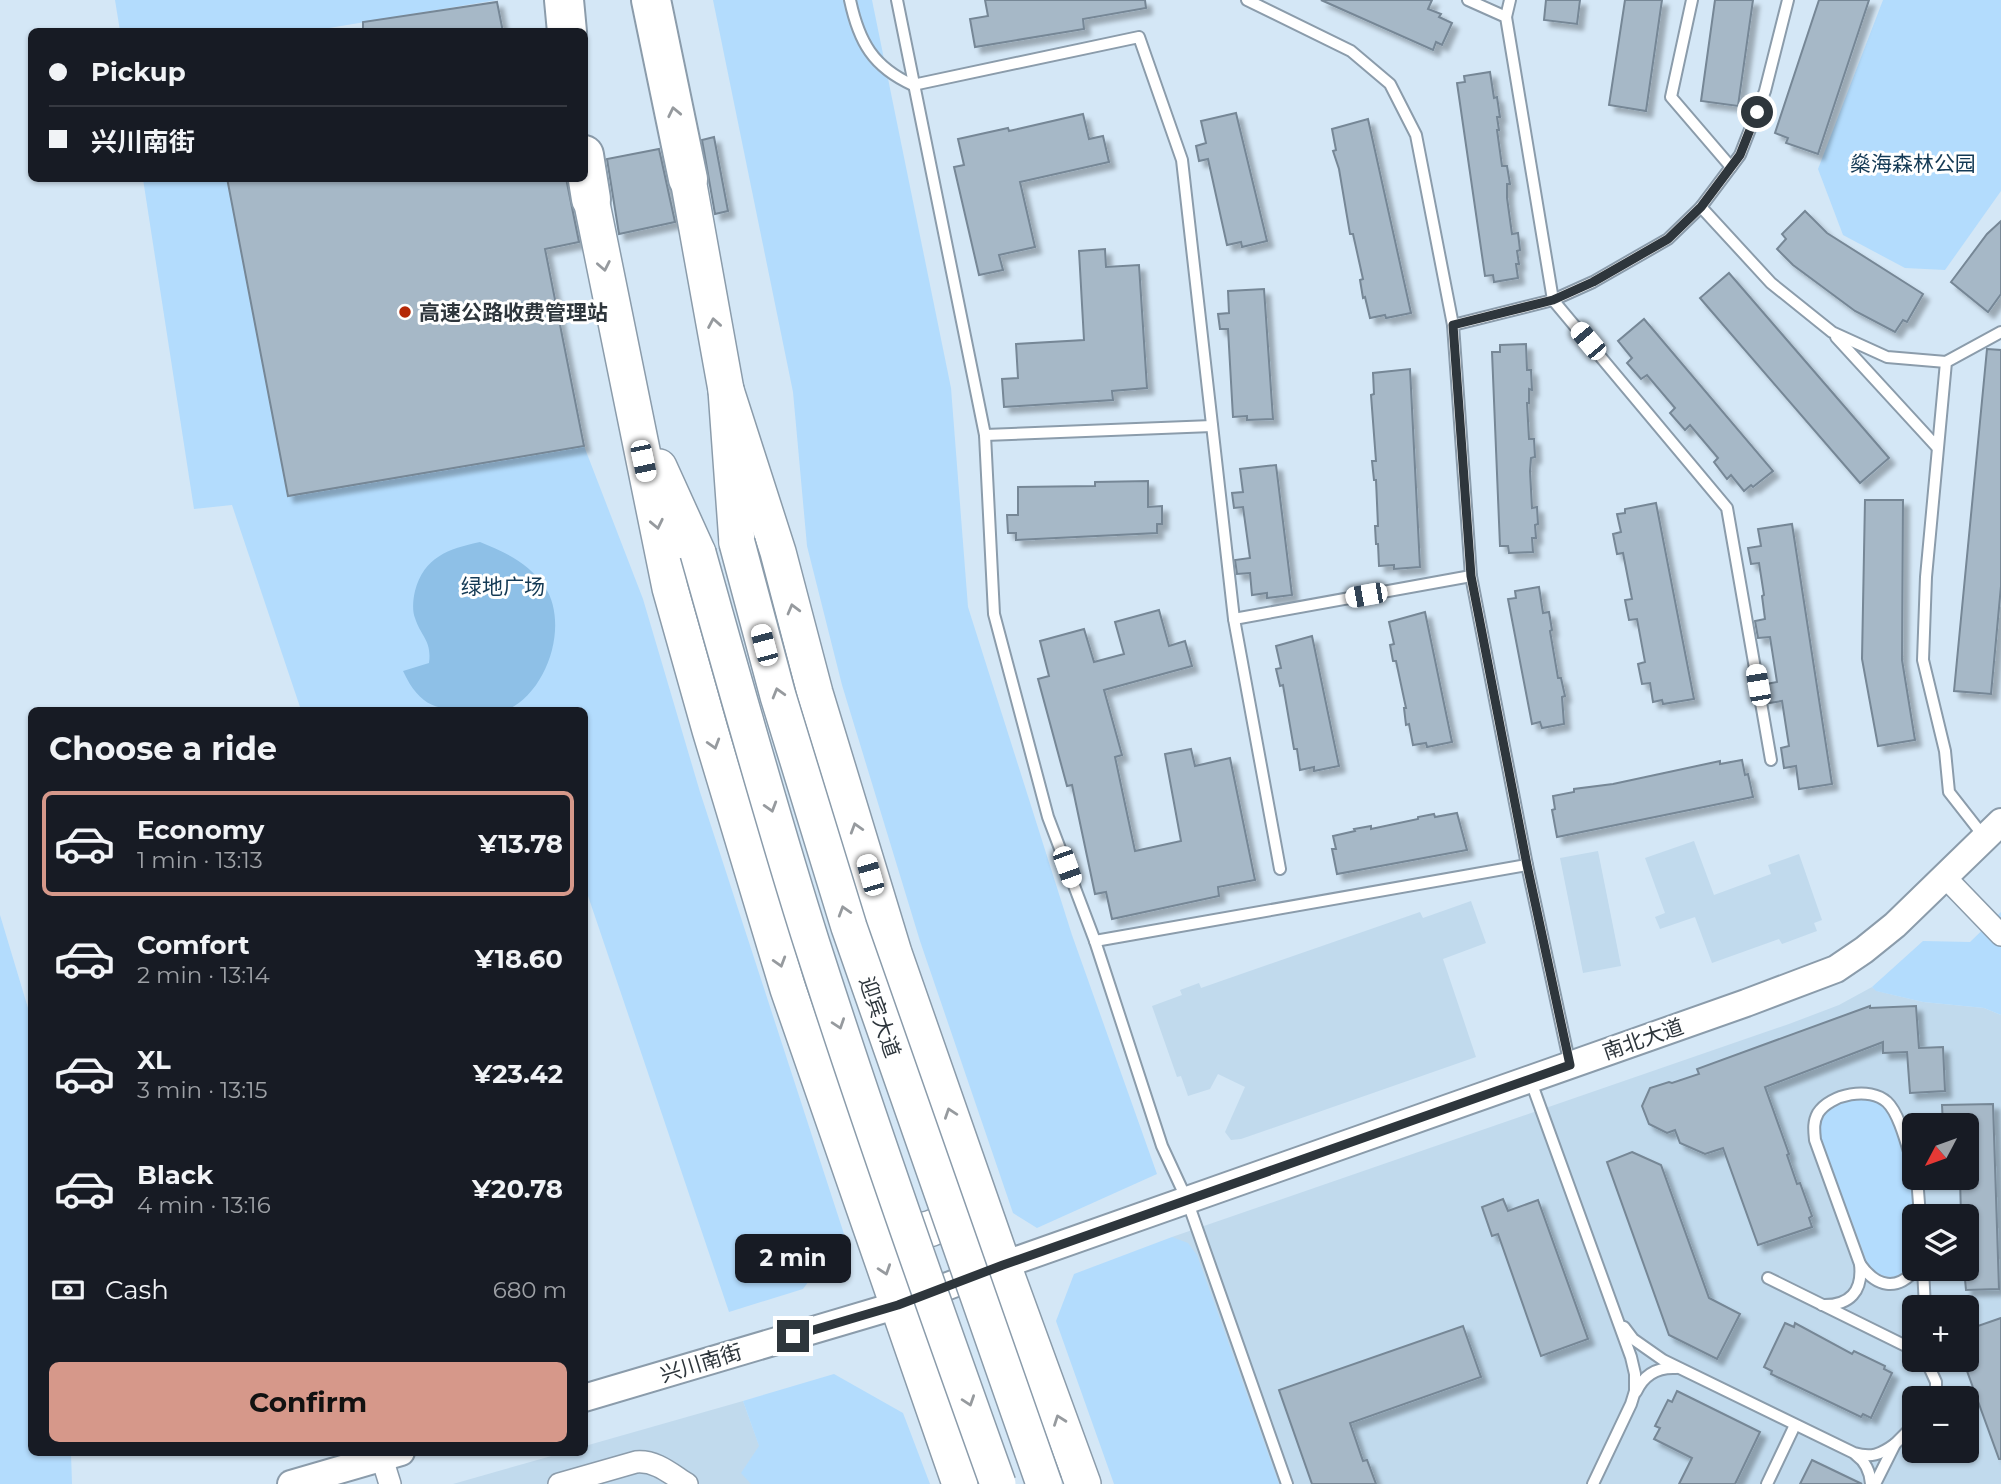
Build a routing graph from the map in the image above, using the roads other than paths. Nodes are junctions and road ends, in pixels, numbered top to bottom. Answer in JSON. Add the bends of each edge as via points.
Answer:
{"nodes":[{"id":1,"x":564,"y":0,"type":"edge"},
{"id":2,"x":651,"y":0,"type":"edge"},
{"id":3,"x":850,"y":0,"type":"edge"},
{"id":4,"x":897,"y":0,"type":"edge"},
{"id":5,"x":1247,"y":0,"type":"edge"},
{"id":6,"x":1468,"y":0,"type":"edge"},
{"id":7,"x":1510,"y":0,"type":"edge"},
{"id":8,"x":1692,"y":0,"type":"edge"},
{"id":9,"x":1788,"y":0,"type":"edge"},
{"id":10,"x":1506,"y":17,"type":"junction"},
{"id":11,"x":568,"y":28,"type":"edge"},
{"id":12,"x":913,"y":85,"type":"junction"},
{"id":13,"x":1731,"y":167,"type":"junction"},
{"id":14,"x":688,"y":179,"type":"joint"},
{"id":15,"x":588,"y":180,"type":"edge"},
{"id":16,"x":591,"y":199,"type":"joint"},
{"id":17,"x":1701,"y":207,"type":"junction"},
{"id":18,"x":1553,"y":300,"type":"junction"},
{"id":19,"x":1453,"y":325,"type":"junction"},
{"id":20,"x":1832,"y":332,"type":"junction"},
{"id":21,"x":2001,"y":332,"type":"edge"},
{"id":22,"x":1947,"y":362,"type":"junction"},
{"id":23,"x":726,"y":390,"type":"junction"},
{"id":24,"x":633,"y":409,"type":"junction"},
{"id":25,"x":1212,"y":426,"type":"junction"},
{"id":26,"x":985,"y":435,"type":"junction"},
{"id":27,"x":1937,"y":447,"type":"junction"},
{"id":28,"x":1471,"y":576,"type":"junction"},
{"id":29,"x":1234,"y":619,"type":"junction"},
{"id":30,"x":1771,"y":760,"type":"dead end"},
{"id":31,"x":1993,"y":830,"type":"edge"},
{"id":32,"x":1527,"y":865,"type":"junction"},
{"id":33,"x":1280,"y":869,"type":"dead end"},
{"id":34,"x":1945,"y":877,"type":"junction"},
{"id":35,"x":2001,"y":935,"type":"edge"},
{"id":36,"x":1095,"y":941,"type":"junction"},
{"id":37,"x":1570,"y":1065,"type":"junction"},
{"id":38,"x":1530,"y":1079,"type":"junction"},
{"id":39,"x":1902,"y":1136,"type":"edge"},
{"id":40,"x":965,"y":1156,"type":"junction"},
{"id":41,"x":859,"y":1194,"type":"junction"},
{"id":42,"x":1187,"y":1200,"type":"junction"},
{"id":43,"x":1860,"y":1264,"type":"junction"},
{"id":44,"x":1003,"y":1265,"type":"junction"},
{"id":45,"x":1768,"y":1279,"type":"dead end"},
{"id":46,"x":1902,"y":1280,"type":"edge"},
{"id":47,"x":898,"y":1305,"type":"junction"},
{"id":48,"x":1822,"y":1305,"type":"junction"},
{"id":49,"x":1616,"y":1315,"type":"junction"},
{"id":50,"x":1902,"y":1344,"type":"edge"},
{"id":51,"x":1681,"y":1369,"type":"junction"},
{"id":52,"x":1047,"y":1385,"type":"junction"},
{"id":53,"x":588,"y":1397,"type":"edge"},
{"id":54,"x":1631,"y":1404,"type":"junction"},
{"id":55,"x":936,"y":1415,"type":"junction"},
{"id":56,"x":1795,"y":1424,"type":"junction"},
{"id":57,"x":1902,"y":1437,"type":"edge"},
{"id":58,"x":1895,"y":1444,"type":"junction"},
{"id":59,"x":1854,"y":1453,"type":"junction"},
{"id":60,"x":389,"y":1456,"type":"edge"},
{"id":61,"x":392,"y":1456,"type":"edge"},
{"id":62,"x":1600,"y":1471,"type":"junction"},
{"id":63,"x":291,"y":1484,"type":"edge"},
{"id":64,"x":390,"y":1484,"type":"edge"},
{"id":65,"x":559,"y":1484,"type":"edge"},
{"id":66,"x":687,"y":1484,"type":"edge"},
{"id":67,"x":960,"y":1484,"type":"edge"},
{"id":68,"x":998,"y":1484,"type":"edge"},
{"id":69,"x":1044,"y":1484,"type":"edge"},
{"id":70,"x":1083,"y":1484,"type":"edge"},
{"id":71,"x":1287,"y":1484,"type":"edge"},
{"id":72,"x":1585,"y":1484,"type":"edge"},
{"id":73,"x":1593,"y":1484,"type":"edge"},
{"id":74,"x":1767,"y":1484,"type":"edge"},
{"id":75,"x":1873,"y":1484,"type":"edge"}],
"edges":[{"from":1,"to":11,"type":"highway"},
{"from":14,"to":2,"type":"highway","one_way":true},
{"from":3,"to":12,"type":"lane","via":[[856,27],[876,62]]},
{"from":4,"to":12,"type":"lane"},
{"from":5,"to":19,"type":"lane","via":[[1351,51],[1390,84],[1416,135]]},
{"from":6,"to":10,"type":"lane"},
{"from":7,"to":10,"type":"lane"},
{"from":8,"to":13,"type":"lane","via":[[1671,97]]},
{"from":9,"to":13,"type":"lane","via":[[1765,90]]},
{"from":10,"to":18,"type":"lane"},
{"from":12,"to":25,"type":"lane","via":[[1139,37],[1182,160]]},
{"from":12,"to":26,"type":"lane"},
{"from":13,"to":17,"type":"lane"},
{"from":23,"to":14,"type":"main road","one_way":true},
{"from":15,"to":16,"type":"highway"},
{"from":16,"to":24,"type":"main road","one_way":true},
{"from":17,"to":18,"type":"lane","via":[[1668,239]]},
{"from":17,"to":20,"type":"lane","via":[[1771,284]]},
{"from":18,"to":19,"type":"lane"},
{"from":18,"to":30,"type":"lane","via":[[1727,508]]},
{"from":19,"to":28,"type":"lane"},
{"from":20,"to":22,"type":"lane","via":[[1888,357]]},
{"from":20,"to":27,"type":"lane"},
{"from":21,"to":22,"type":"lane"},
{"from":22,"to":27,"type":"lane"},
{"from":40,"to":23,"type":"main road","one_way":true,"via":[[894,953],[815,693],[778,552]]},
{"from":69,"to":23,"type":"main road","name":"迎宾大道","one_way":true,"bridge":true,"via":[[849,927],[778,696],[737,543]]},
{"from":24,"to":41,"type":"main road","one_way":true,"via":[[670,589],[710,730],[788,989]]},
{"from":24,"to":68,"type":"main road","name":"迎宾大道","one_way":true,"bridge":true,"via":[[698,553],[812,943]]},
{"from":25,"to":26,"type":"lane"},
{"from":25,"to":29,"type":"lane"},
{"from":26,"to":36,"type":"lane","via":[[994,614],[1048,817]]},
{"from":27,"to":31,"type":"lane","via":[[1923,660],[1945,751],[1949,792]]},
{"from":28,"to":29,"type":"lane"},
{"from":28,"to":32,"type":"lane"},
{"from":29,"to":33,"type":"lane"},
{"from":31,"to":34,"type":"street","name":"南北大道"},
{"from":32,"to":36,"type":"lane"},
{"from":32,"to":37,"type":"lane"},
{"from":34,"to":35,"type":"street"},
{"from":34,"to":37,"type":"street","name":"南北大道","via":[[1895,925],[1836,969]]},
{"from":36,"to":42,"type":"lane","via":[[1162,1146]]},
{"from":37,"to":38,"type":"street","name":"南北大道"},
{"from":38,"to":42,"type":"street","name":"南北大道"},
{"from":38,"to":49,"type":"lane"},
{"from":39,"to":43,"type":"lane","via":[[1891,1107],[1877,1095],[1857,1093],[1832,1101],[1818,1112],[1815,1140]]},
{"from":40,"to":41,"type":"main road","via":[[963,1197],[953,1213],[927,1231],[898,1230],[869,1209]]},
{"from":40,"to":44,"type":"main road"},
{"from":41,"to":47,"type":"main road","one_way":true},
{"from":42,"to":44,"type":"street","name":"南北大道"},
{"from":42,"to":71,"type":"lane"},
{"from":43,"to":46,"type":"lane","via":[[1871,1277],[1886,1284]]},
{"from":43,"to":48,"type":"lane","via":[[1861,1276],[1852,1295],[1844,1302]]},
{"from":44,"to":47,"type":"street","name":"兴川南街"},
{"from":44,"to":52,"type":"main road"},
{"from":45,"to":48,"type":"lane"},
{"from":47,"to":53,"type":"street","name":"兴川南街"},
{"from":47,"to":55,"type":"main road"},
{"from":48,"to":50,"type":"lane"},
{"from":49,"to":51,"type":"lane","via":[[1647,1351]]},
{"from":49,"to":54,"type":"lane","via":[[1635,1374]]},
{"from":51,"to":54,"type":"lane","via":[[1654,1371],[1639,1386]]},
{"from":51,"to":56,"type":"lane"},
{"from":52,"to":55,"type":"main road","via":[[1031,1364],[1004,1345],[976,1341],[946,1359],[938,1373]]},
{"from":70,"to":52,"type":"main road","one_way":true},
{"from":54,"to":62,"type":"lane"},
{"from":55,"to":67,"type":"main road"},
{"from":56,"to":59,"type":"lane"},
{"from":56,"to":74,"type":"lane"},
{"from":57,"to":58,"type":"lane"},
{"from":58,"to":59,"type":"lane","via":[[1877,1455]]},
{"from":58,"to":75,"type":"lane"},
{"from":59,"to":75,"type":"lane","via":[[1863,1460]]},
{"from":60,"to":63,"type":"street"},
{"from":61,"to":64,"type":"street"},
{"from":62,"to":72,"type":"lane"},
{"from":62,"to":73,"type":"lane"},
{"from":65,"to":66,"type":"street","via":[[646,1461]]}]}
